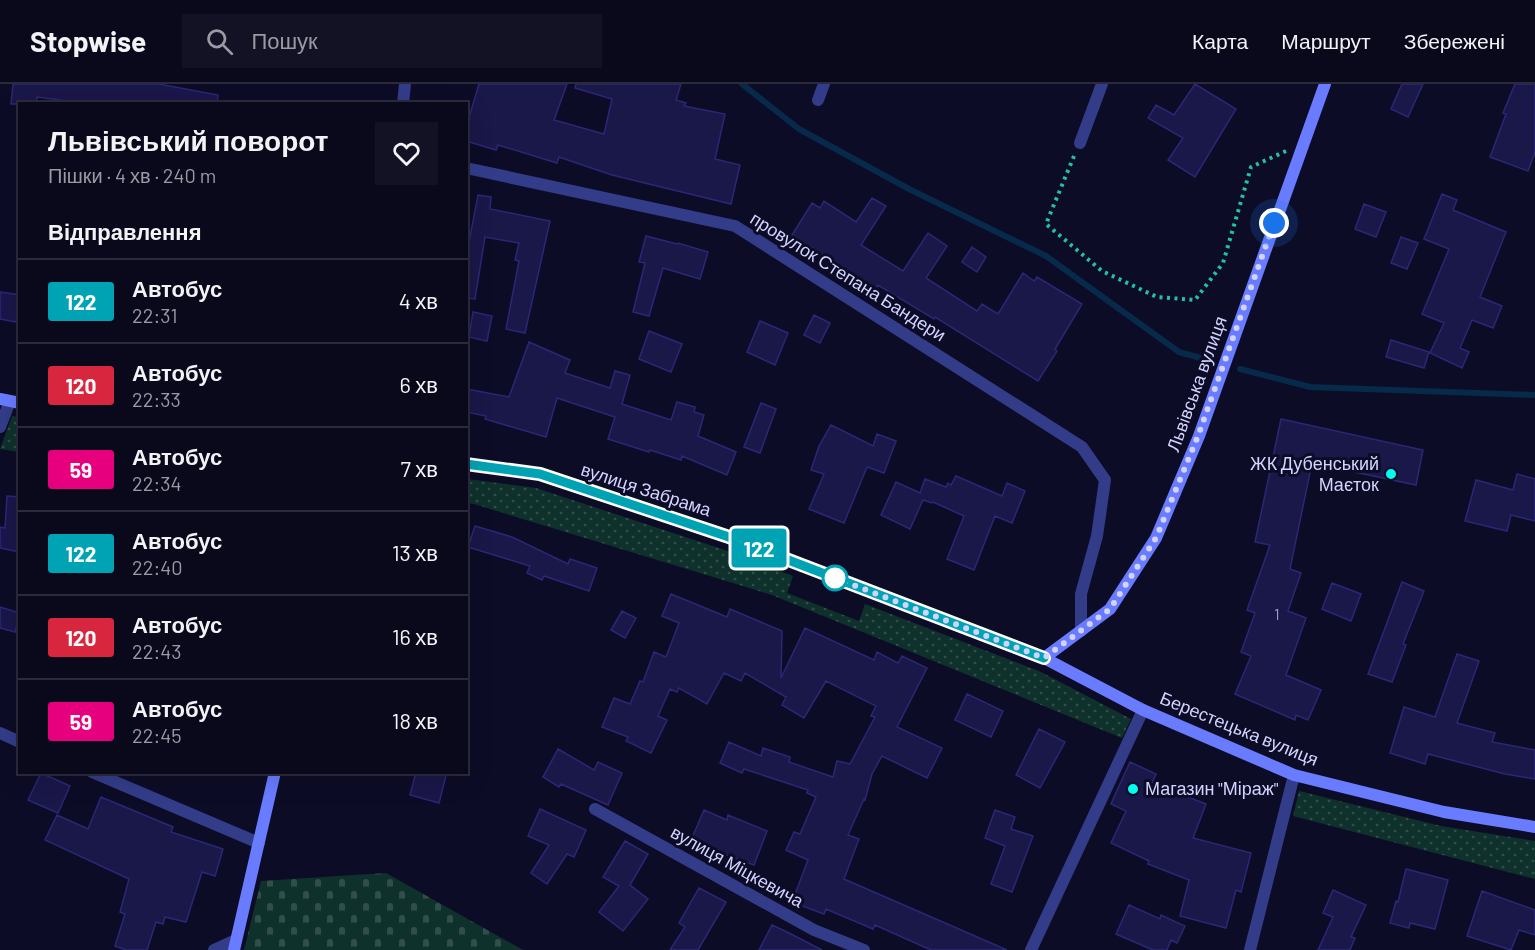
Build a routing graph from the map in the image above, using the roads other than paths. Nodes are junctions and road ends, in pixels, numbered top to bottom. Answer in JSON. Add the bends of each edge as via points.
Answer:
{"nodes":[{"id":1,"x":405,"y":84,"type":"edge"},
{"id":2,"x":824,"y":84,"type":"edge"},
{"id":3,"x":1102,"y":84,"type":"edge"},
{"id":4,"x":1325,"y":84,"type":"edge"},
{"id":5,"x":818,"y":100,"type":"dead end"},
{"id":6,"x":403,"y":102,"type":"edge"},
{"id":7,"x":1080,"y":143,"type":"road end"},
{"id":8,"x":468,"y":168,"type":"edge"},
{"id":9,"x":10,"y":401,"type":"edge"},
{"id":10,"x":0,"y":427,"type":"edge"},
{"id":11,"x":468,"y":464,"type":"edge"},
{"id":12,"x":1081,"y":631,"type":"junction"},
{"id":13,"x":1044,"y":658,"type":"junction"},
{"id":14,"x":1143,"y":710,"type":"junction"},
{"id":15,"x":0,"y":734,"type":"edge"},
{"id":16,"x":18,"y":741,"type":"edge"},
{"id":17,"x":97,"y":774,"type":"edge"},
{"id":18,"x":275,"y":774,"type":"edge"},
{"id":19,"x":1294,"y":775,"type":"junction"},
{"id":20,"x":595,"y":809,"type":"dead end"},
{"id":21,"x":1535,"y":827,"type":"edge"},
{"id":22,"x":259,"y":843,"type":"junction"},
{"id":23,"x":235,"y":945,"type":"edge"},
{"id":24,"x":214,"y":950,"type":"edge"},
{"id":25,"x":864,"y":950,"type":"edge"},
{"id":26,"x":1031,"y":950,"type":"edge"},
{"id":27,"x":1250,"y":950,"type":"edge"}],
"edges":[{"from":1,"to":6,"type":"street"},
{"from":2,"to":5,"type":"street"},
{"from":3,"to":7,"type":"street"},
{"from":4,"to":12,"type":"main road","name":"Львівська вулиця","via":[[1198,436],[1156,538],[1110,609]]},
{"from":8,"to":12,"type":"street","name":"провулок Степана Бандери","via":[[735,226],[1082,447],[1105,480],[1097,536],[1081,594]]},
{"from":9,"to":10,"type":"street"},
{"from":11,"to":13,"type":"main road","name":"вулиця Забрама","via":[[540,474],[726,536]]},
{"from":12,"to":13,"type":"main road","name":"Львівська вулиця"},
{"from":13,"to":14,"type":"main road","name":"Берестецька вулиця"},
{"from":14,"to":19,"type":"main road","name":"Берестецька вулиця"},
{"from":14,"to":26,"type":"street"},
{"from":15,"to":16,"type":"street"},
{"from":17,"to":22,"type":"street"},
{"from":18,"to":22,"type":"main road"},
{"from":19,"to":21,"type":"main road","name":"Берестецька вулиця","via":[[1444,812]]},
{"from":19,"to":27,"type":"street"},
{"from":20,"to":25,"type":"street","name":"вулиця Міцкевича","via":[[814,930]]},
{"from":22,"to":23,"type":"main road"},
{"from":23,"to":24,"type":"street"}]}
